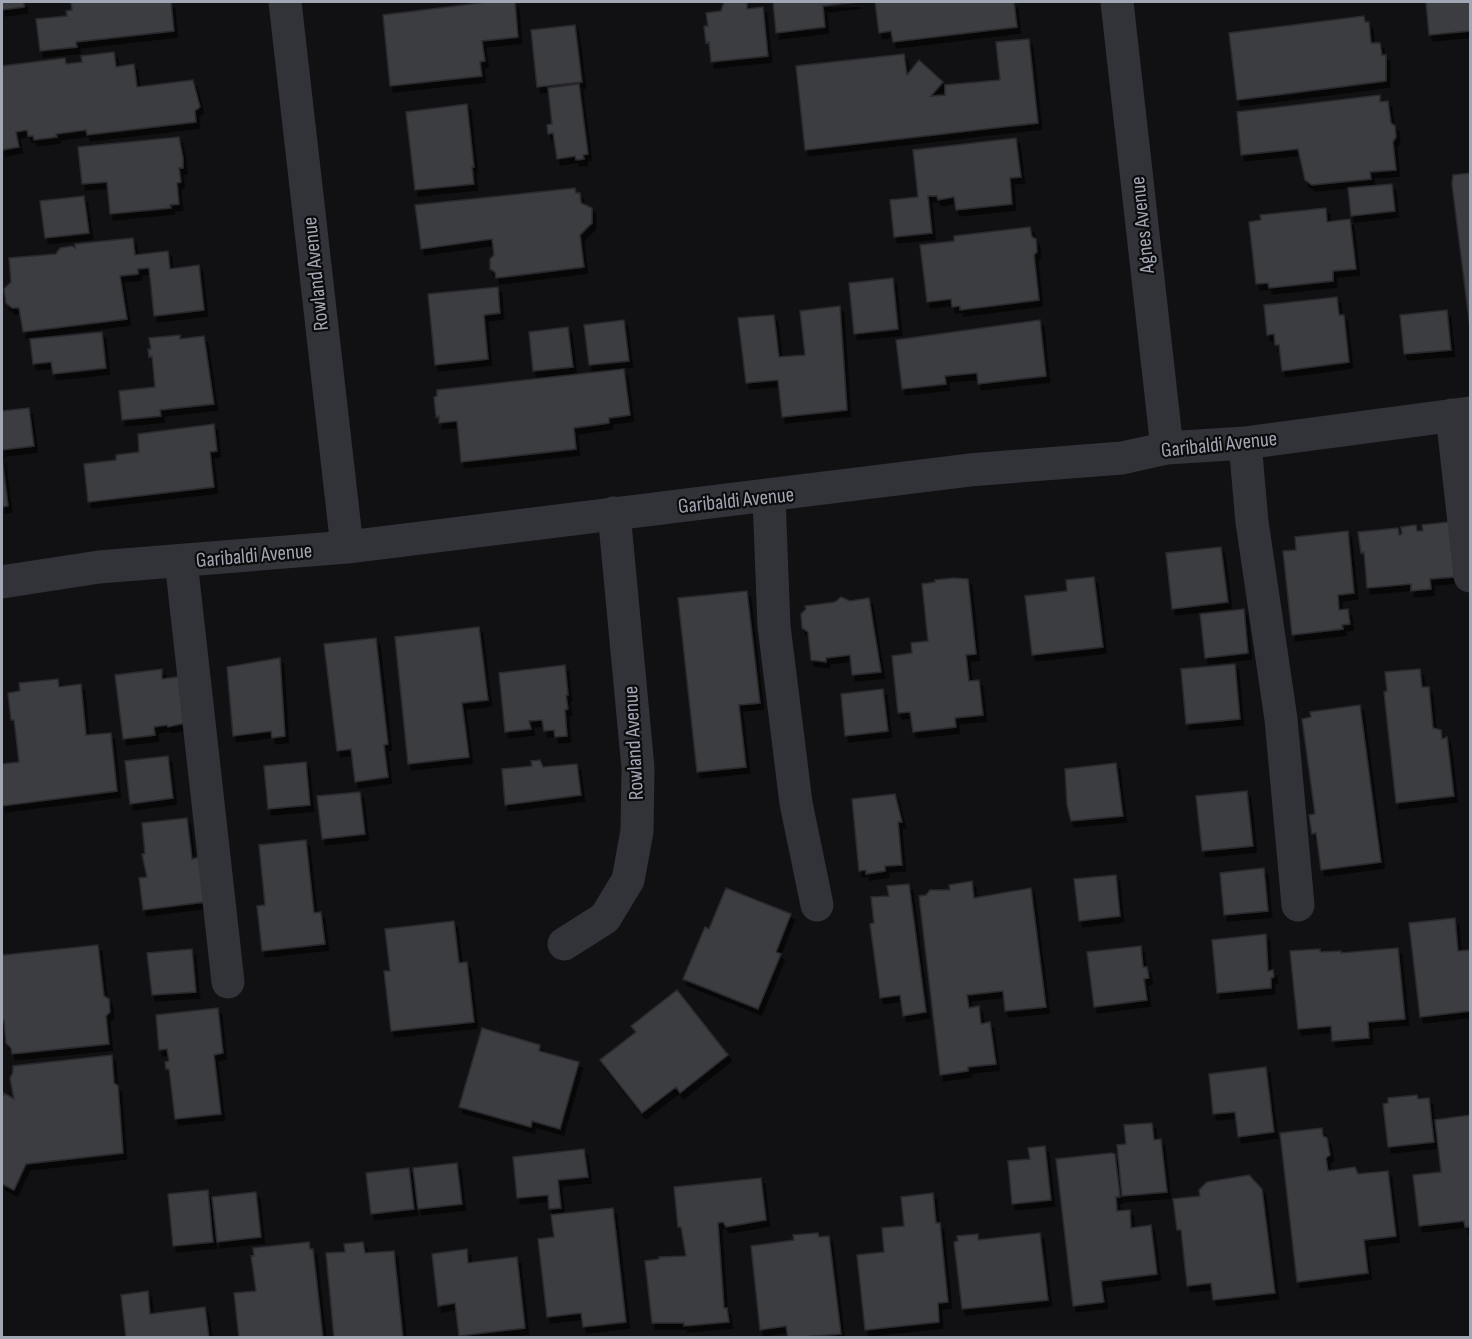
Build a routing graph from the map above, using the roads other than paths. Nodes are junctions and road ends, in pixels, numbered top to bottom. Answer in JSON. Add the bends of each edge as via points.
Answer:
{"nodes":[{"id":1,"x":285,"y":2,"type":"edge"},
{"id":2,"x":1117,"y":2,"type":"edge"},
{"id":3,"x":1461,"y":414,"type":"edge"},
{"id":4,"x":1245,"y":443,"type":"junction"},
{"id":5,"x":1167,"y":448,"type":"junction"},
{"id":6,"x":769,"y":497,"type":"junction"},
{"id":7,"x":614,"y":513,"type":"junction"},
{"id":8,"x":347,"y":547,"type":"junction"},
{"id":9,"x":181,"y":561,"type":"junction"},
{"id":10,"x":1470,"y":576,"type":"edge"},
{"id":11,"x":2,"y":582,"type":"edge"},
{"id":12,"x":817,"y":905,"type":"dead end"},
{"id":13,"x":1298,"y":905,"type":"dead end"},
{"id":14,"x":564,"y":944,"type":"dead end"},
{"id":15,"x":228,"y":982,"type":"dead end"}],
"edges":[{"from":1,"to":8,"type":"street","name":"Rowland Avenue"},
{"from":2,"to":5,"type":"street","name":"Agnes Avenue"},
{"from":3,"to":4,"type":"street","name":"Garibaldi Avenue"},
{"from":3,"to":10,"type":"street"},
{"from":4,"to":5,"type":"street","name":"Garibaldi Avenue"},
{"from":4,"to":13,"type":"street","via":[[1252,522],[1281,719]]},
{"from":5,"to":6,"type":"street","name":"Garibaldi Avenue","via":[[1122,458],[969,470]]},
{"from":6,"to":7,"type":"street","name":"Garibaldi Avenue"},
{"from":6,"to":12,"type":"street","via":[[774,626],[796,803]]},
{"from":7,"to":8,"type":"street","name":"Garibaldi Avenue"},
{"from":7,"to":14,"type":"street","name":"Rowland Avenue","via":[[638,768],[637,831],[628,880],[605,918]]},
{"from":8,"to":9,"type":"street","name":"Garibaldi Avenue"},
{"from":9,"to":11,"type":"street","name":"Garibaldi Avenue","via":[[99,567]]},
{"from":9,"to":15,"type":"street"}]}
